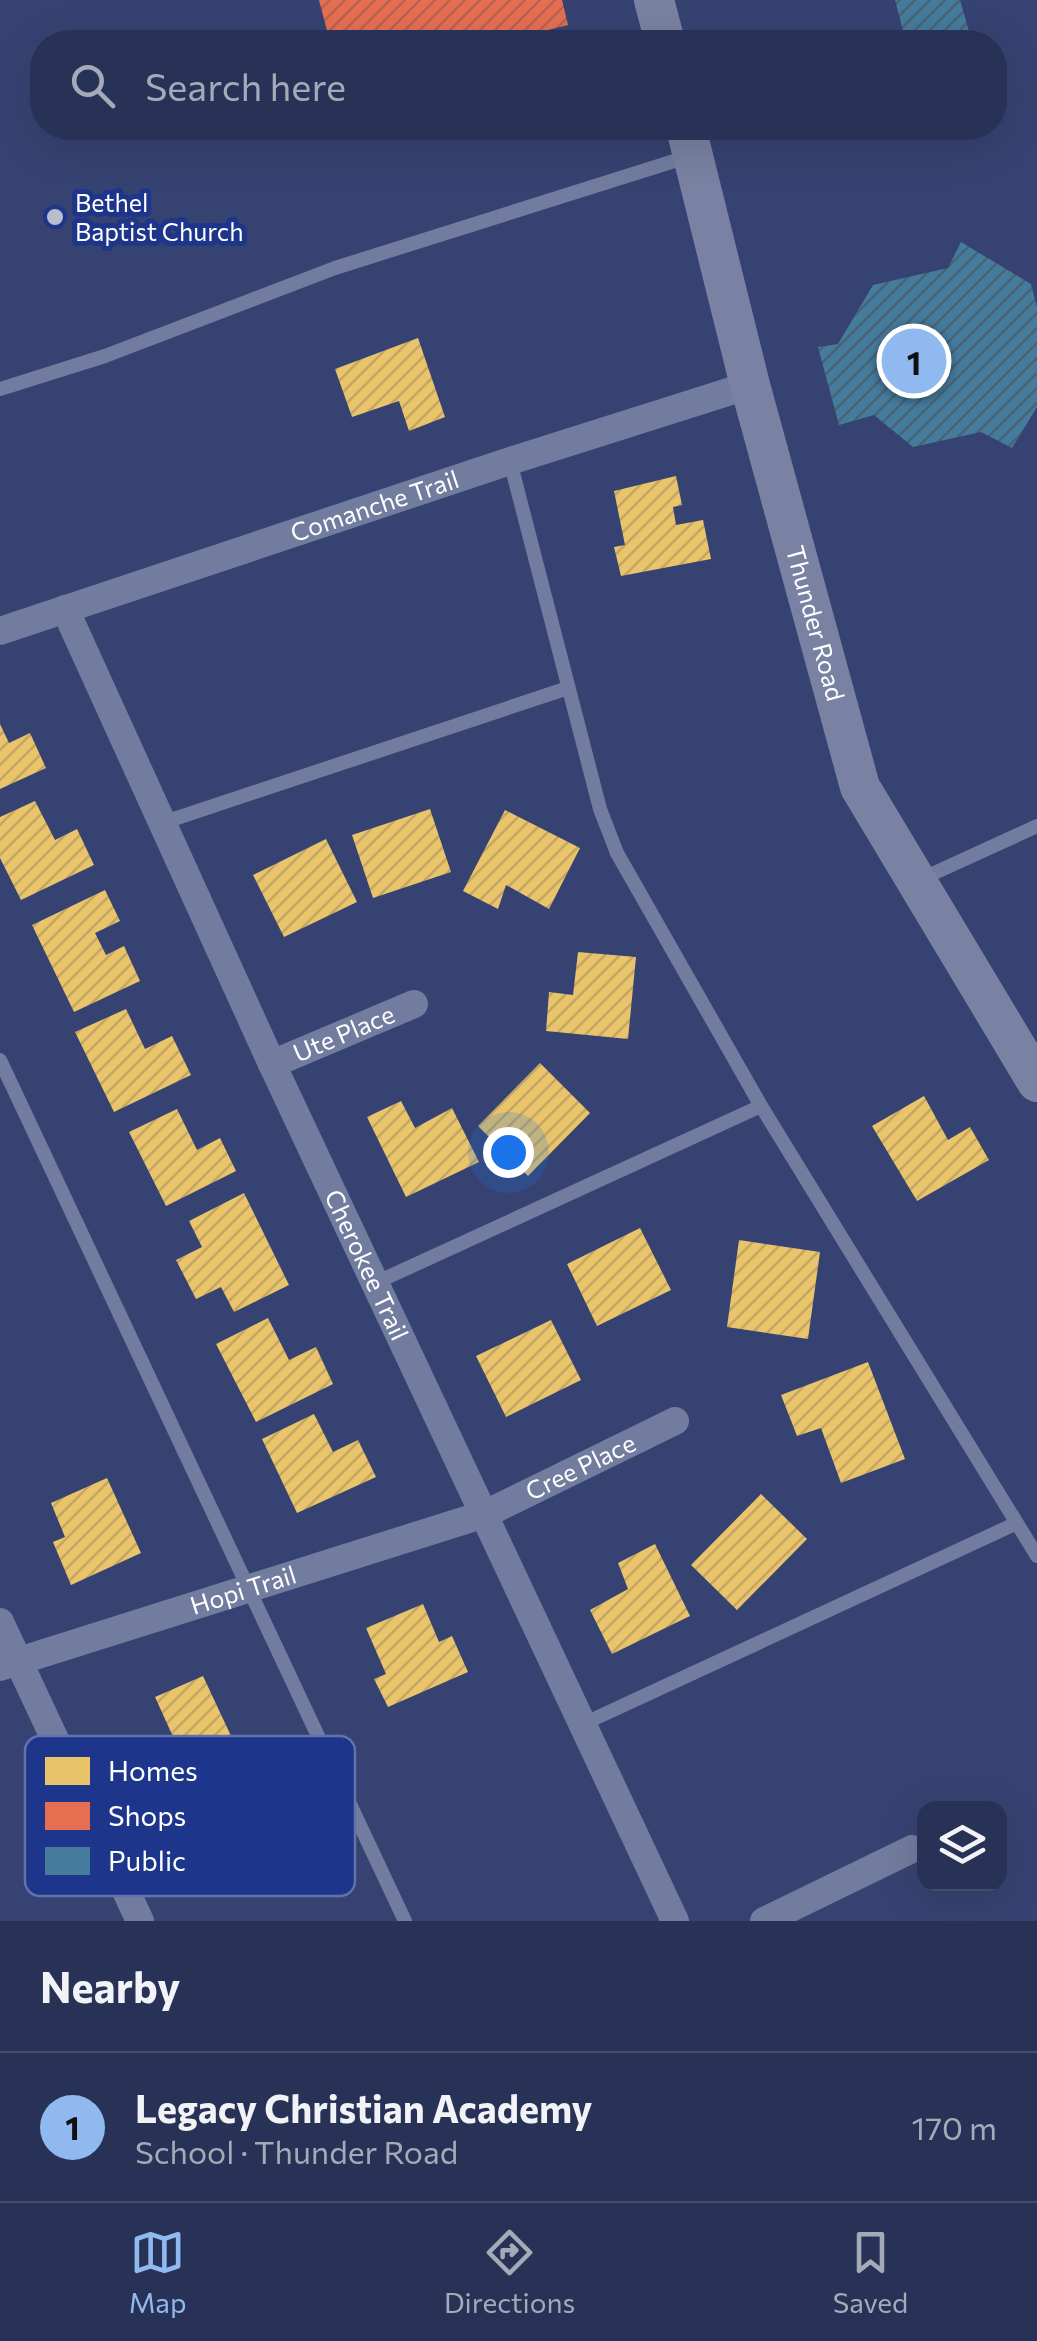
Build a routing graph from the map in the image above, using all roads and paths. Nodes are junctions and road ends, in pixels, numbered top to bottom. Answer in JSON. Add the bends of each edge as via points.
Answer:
{"nodes":[{"id":1,"x":654,"y":0,"type":"edge"},
{"id":2,"x":662,"y":30,"type":"edge"},
{"id":3,"x":689,"y":141,"type":"edge"},
{"id":4,"x":750,"y":385,"type":"junction"},
{"id":5,"x":0,"y":388,"type":"edge"},
{"id":6,"x":510,"y":461,"type":"junction"},
{"id":7,"x":64,"y":609,"type":"junction"},
{"id":8,"x":0,"y":631,"type":"edge"},
{"id":9,"x":568,"y":688,"type":"junction"},
{"id":10,"x":162,"y":823,"type":"junction"},
{"id":11,"x":1037,"y":826,"type":"edge"},
{"id":12,"x":916,"y":881,"type":"junction"},
{"id":13,"x":414,"y":1004,"type":"dead end"},
{"id":14,"x":0,"y":1060,"type":"edge"},
{"id":15,"x":272,"y":1064,"type":"junction"},
{"id":16,"x":1037,"y":1082,"type":"edge"},
{"id":17,"x":761,"y":1106,"type":"junction"},
{"id":18,"x":375,"y":1282,"type":"junction"},
{"id":19,"x":675,"y":1420,"type":"dead end"},
{"id":20,"x":485,"y":1514,"type":"junction"},
{"id":21,"x":1018,"y":1523,"type":"junction"},
{"id":22,"x":1037,"y":1556,"type":"edge"},
{"id":23,"x":250,"y":1588,"type":"junction"},
{"id":24,"x":0,"y":1622,"type":"edge"},
{"id":25,"x":9,"y":1664,"type":"edge"},
{"id":26,"x":583,"y":1724,"type":"junction"},
{"id":27,"x":46,"y":1736,"type":"edge"},
{"id":28,"x":319,"y":1736,"type":"edge"},
{"id":29,"x":355,"y":1814,"type":"edge"},
{"id":30,"x":912,"y":1849,"type":"dead end"},
{"id":31,"x":127,"y":1896,"type":"edge"},
{"id":32,"x":140,"y":1921,"type":"edge"},
{"id":33,"x":405,"y":1921,"type":"edge"},
{"id":34,"x":675,"y":1921,"type":"edge"},
{"id":35,"x":764,"y":1921,"type":"edge"}],
"edges":[{"from":1,"to":2,"type":"street"},
{"from":3,"to":4,"type":"street","name":"Thunder Road"},
{"from":3,"to":5,"type":"lane","via":[[105,356]]},
{"from":4,"to":6,"type":"street","name":"Comanche Trail"},
{"from":4,"to":12,"type":"street","name":"Thunder Road","via":[[860,787]]},
{"from":6,"to":7,"type":"street","name":"Comanche Trail"},
{"from":6,"to":9,"type":"lane"},
{"from":7,"to":8,"type":"street","name":"Comanche Trail"},
{"from":7,"to":10,"type":"street","name":"Cherokee Trail"},
{"from":9,"to":10,"type":"lane"},
{"from":9,"to":17,"type":"lane","via":[[617,852]]},
{"from":10,"to":15,"type":"street","name":"Cherokee Trail"},
{"from":11,"to":12,"type":"lane"},
{"from":12,"to":16,"type":"street","name":"Thunder Road"},
{"from":13,"to":15,"type":"street","name":"Ute Place"},
{"from":14,"to":23,"type":"lane"},
{"from":15,"to":18,"type":"street","name":"Cherokee Trail"},
{"from":17,"to":18,"type":"lane"},
{"from":17,"to":21,"type":"lane"},
{"from":18,"to":20,"type":"street","name":"Cherokee Trail"},
{"from":19,"to":20,"type":"street","name":"Cree Place"},
{"from":20,"to":23,"type":"street","name":"Hopi Trail"},
{"from":20,"to":26,"type":"street","name":"Cherokee Trail"},
{"from":21,"to":22,"type":"lane"},
{"from":21,"to":26,"type":"lane"},
{"from":23,"to":25,"type":"street","name":"Hopi Trail"},
{"from":23,"to":28,"type":"lane"},
{"from":24,"to":25,"type":"street"},
{"from":25,"to":27,"type":"street"},
{"from":26,"to":34,"type":"street","name":"Cherokee Trail"},
{"from":29,"to":33,"type":"lane"},
{"from":30,"to":35,"type":"street"},
{"from":31,"to":32,"type":"street"}]}
